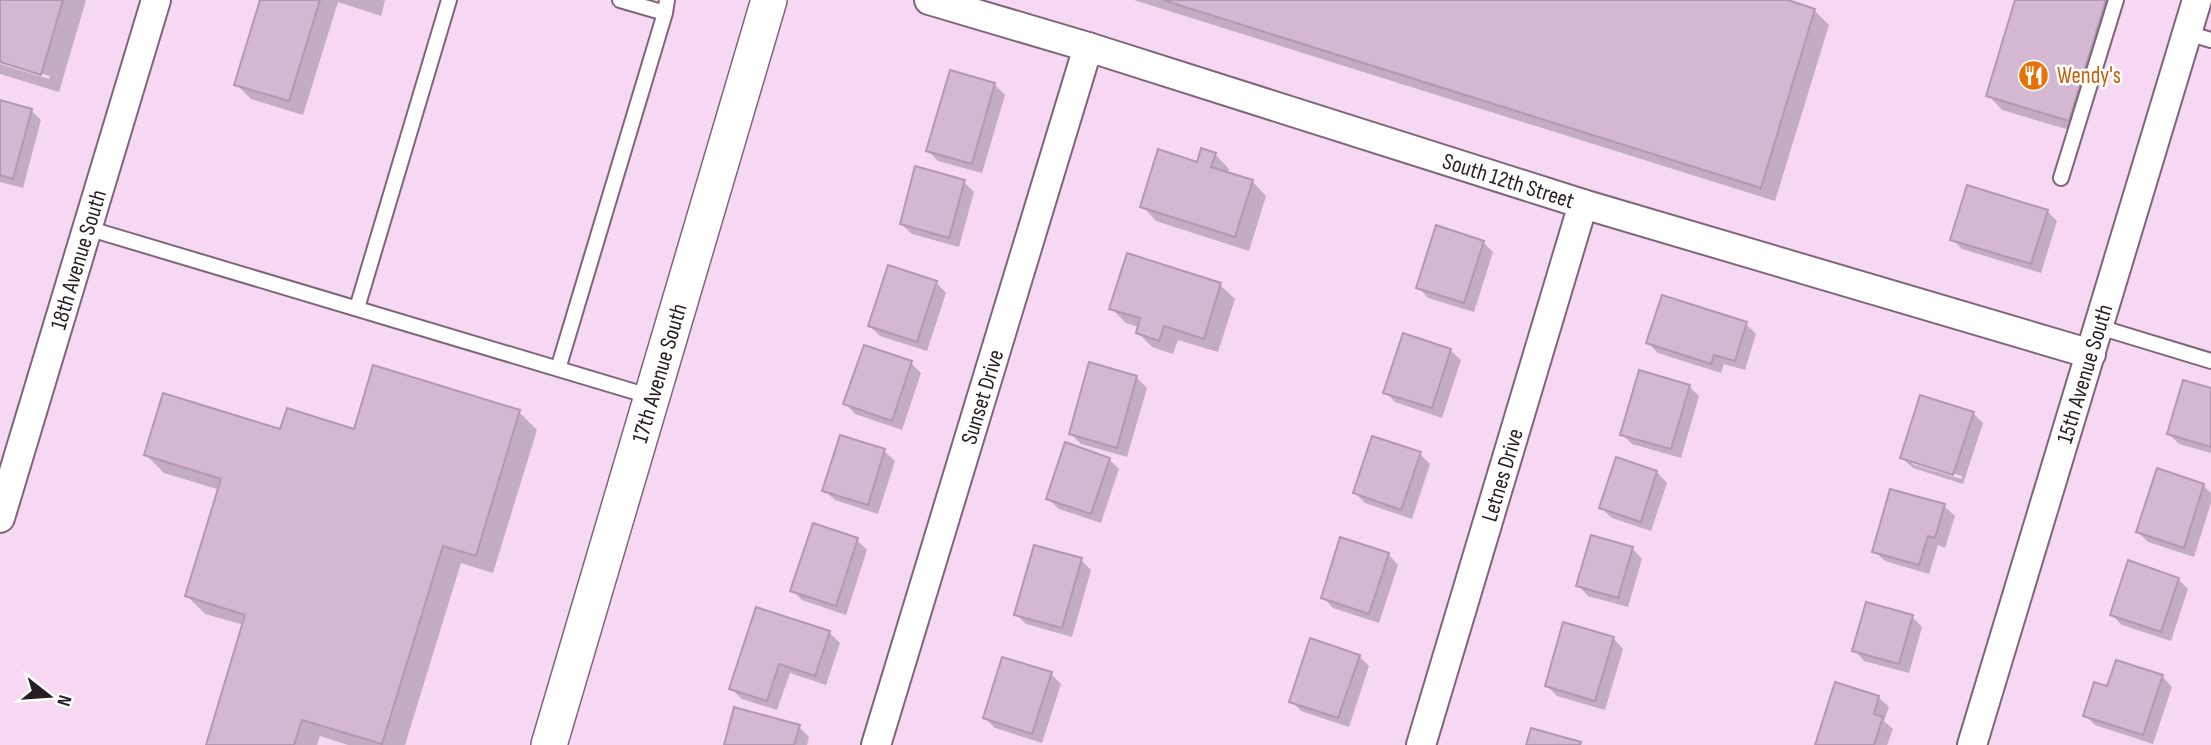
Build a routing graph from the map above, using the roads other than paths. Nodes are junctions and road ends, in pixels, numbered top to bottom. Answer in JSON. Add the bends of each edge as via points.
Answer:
{"nodes":[{"id":1,"x":156,"y":0,"type":"edge"},
{"id":2,"x":449,"y":0,"type":"edge"},
{"id":3,"x":620,"y":0,"type":"edge"},
{"id":4,"x":769,"y":0,"type":"edge"},
{"id":5,"x":929,"y":0,"type":"edge"},
{"id":6,"x":2116,"y":0,"type":"edge"},
{"id":7,"x":2197,"y":0,"type":"edge"},
{"id":8,"x":666,"y":7,"type":"edge"},
{"id":9,"x":2199,"y":36,"type":"edge"},
{"id":10,"x":1088,"y":47,"type":"junction"},
{"id":11,"x":2061,"y":178,"type":"dead end"},
{"id":12,"x":1583,"y":204,"type":"junction"},
{"id":13,"x":88,"y":228,"type":"junction"},
{"id":14,"x":357,"y":308,"type":"junction"},
{"id":15,"x":2099,"y":327,"type":"junction"},
{"id":16,"x":2091,"y":354,"type":"junction"},
{"id":17,"x":2211,"y":361,"type":"edge"},
{"id":18,"x":558,"y":369,"type":"junction"},
{"id":19,"x":652,"y":397,"type":"junction"},
{"id":20,"x":0,"y":518,"type":"edge"},
{"id":21,"x":549,"y":745,"type":"edge"},
{"id":22,"x":876,"y":745,"type":"edge"},
{"id":23,"x":1421,"y":745,"type":"edge"},
{"id":24,"x":1972,"y":745,"type":"edge"}],
"edges":[{"from":1,"to":13,"type":"street","name":"18th Avenue South"},
{"from":2,"to":14,"type":"lane"},
{"from":3,"to":8,"type":"lane"},
{"from":4,"to":19,"type":"street","name":"17th Avenue South"},
{"from":5,"to":10,"type":"street","name":"South 12th Street"},
{"from":6,"to":11,"type":"lane"},
{"from":7,"to":9,"type":"street","name":"15th Avenue South"},
{"from":8,"to":18,"type":"lane"},
{"from":9,"to":15,"type":"street","name":"15th Avenue South"},
{"from":10,"to":12,"type":"street","name":"South 12th Street"},
{"from":10,"to":22,"type":"street","name":"Sunset Drive"},
{"from":12,"to":16,"type":"street","name":"South 12th Street"},
{"from":12,"to":23,"type":"street","name":"Letnes Drive"},
{"from":13,"to":14,"type":"lane"},
{"from":13,"to":20,"type":"street","name":"18th Avenue South"},
{"from":14,"to":18,"type":"lane"},
{"from":15,"to":16,"type":"street","name":"15th Avenue South"},
{"from":15,"to":17,"type":"lane"},
{"from":16,"to":24,"type":"street","name":"15th Avenue South"},
{"from":18,"to":19,"type":"lane"},
{"from":19,"to":21,"type":"street","name":"17th Avenue South"}]}
